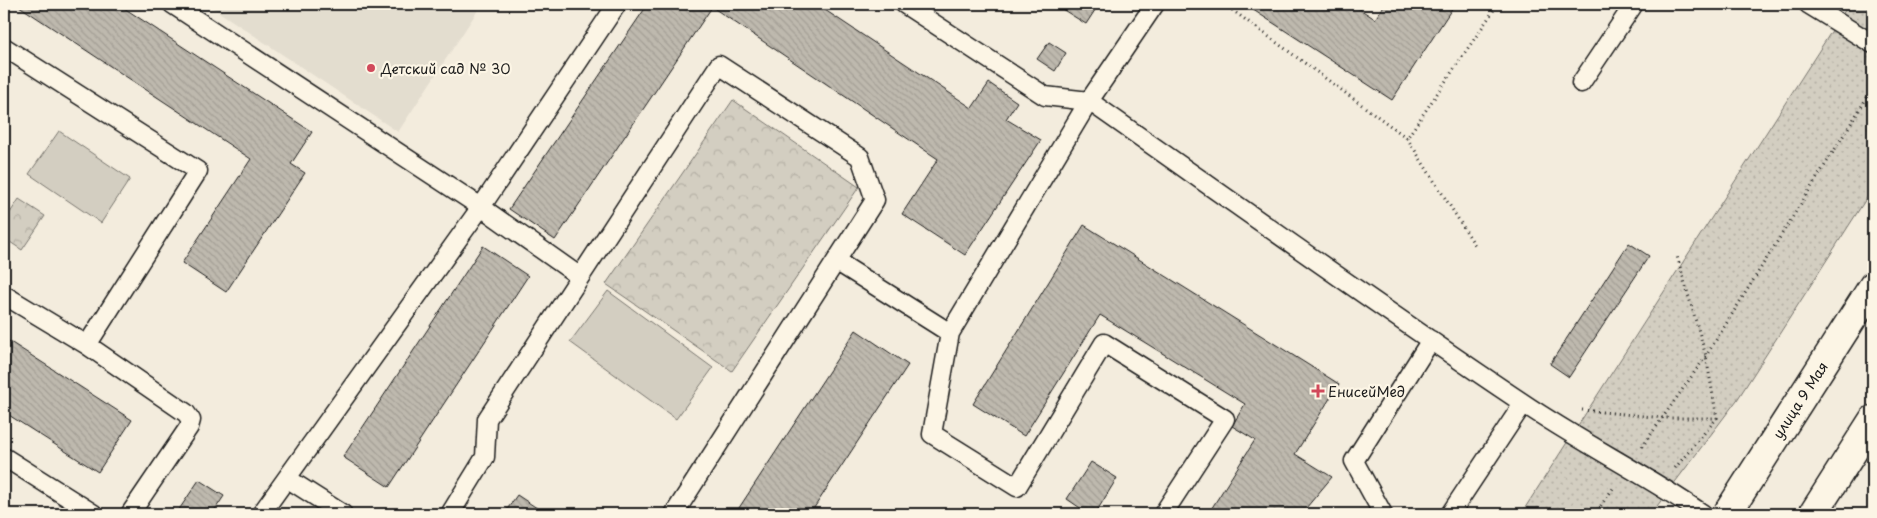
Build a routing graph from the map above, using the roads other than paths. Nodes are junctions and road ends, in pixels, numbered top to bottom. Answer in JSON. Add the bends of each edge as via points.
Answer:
{"nodes":[{"id":1,"x":172,"y":4,"type":"edge"},
{"id":2,"x":617,"y":4,"type":"edge"},
{"id":3,"x":904,"y":4,"type":"edge"},
{"id":4,"x":1155,"y":4,"type":"edge"},
{"id":5,"x":1634,"y":4,"type":"edge"},
{"id":6,"x":1808,"y":4,"type":"edge"},
{"id":7,"x":1873,"y":44,"type":"edge"},
{"id":8,"x":4,"y":47,"type":"edge"},
{"id":9,"x":1581,"y":83,"type":"dead end"},
{"id":10,"x":1089,"y":101,"type":"junction"},
{"id":11,"x":481,"y":207,"type":"junction"},
{"id":12,"x":836,"y":261,"type":"junction"},
{"id":13,"x":579,"y":276,"type":"junction"},
{"id":14,"x":1873,"y":286,"type":"edge"},
{"id":15,"x":4,"y":295,"type":"edge"},
{"id":16,"x":950,"y":333,"type":"junction"},
{"id":17,"x":1431,"y":340,"type":"junction"},
{"id":18,"x":87,"y":345,"type":"junction"},
{"id":19,"x":1523,"y":404,"type":"junction"},
{"id":20,"x":1873,"y":420,"type":"edge"},
{"id":21,"x":4,"y":457,"type":"edge"},
{"id":22,"x":288,"y":479,"type":"junction"},
{"id":23,"x":94,"y":514,"type":"edge"},
{"id":24,"x":130,"y":514,"type":"edge"},
{"id":25,"x":262,"y":514,"type":"edge"},
{"id":26,"x":343,"y":514,"type":"edge"},
{"id":27,"x":450,"y":514,"type":"edge"},
{"id":28,"x":674,"y":514,"type":"edge"},
{"id":29,"x":1163,"y":514,"type":"edge"},
{"id":30,"x":1383,"y":514,"type":"edge"},
{"id":31,"x":1450,"y":514,"type":"edge"},
{"id":32,"x":1703,"y":514,"type":"edge"},
{"id":33,"x":1727,"y":514,"type":"edge"},
{"id":34,"x":1813,"y":514,"type":"edge"}],
"edges":[{"from":1,"to":11,"type":"lane"},
{"from":2,"to":11,"type":"lane"},
{"from":3,"to":10,"type":"lane","via":[[1044,96]]},
{"from":4,"to":10,"type":"lane"},
{"from":5,"to":9,"type":"lane"},
{"from":6,"to":7,"type":"lane"},
{"from":8,"to":18,"type":"lane","via":[[198,171]]},
{"from":10,"to":16,"type":"lane"},
{"from":10,"to":17,"type":"lane"},
{"from":11,"to":13,"type":"lane"},
{"from":11,"to":22,"type":"lane"},
{"from":12,"to":13,"type":"lane","via":[[875,200],[860,157],[719,65]]},
{"from":12,"to":16,"type":"lane"},
{"from":12,"to":28,"type":"lane"},
{"from":13,"to":27,"type":"lane","via":[[487,419],[485,457]]},
{"from":14,"to":33,"type":"main road","name":"улица 9 Мая"},
{"from":15,"to":18,"type":"lane"},
{"from":16,"to":29,"type":"lane","via":[[932,434],[1017,487],[1104,343],[1225,419]]},
{"from":17,"to":19,"type":"lane"},
{"from":17,"to":30,"type":"lane","via":[[1354,460]]},
{"from":18,"to":24,"type":"lane","via":[[186,412],[191,420],[190,427]]},
{"from":19,"to":31,"type":"lane"},
{"from":19,"to":32,"type":"lane","via":[[1661,485]]},
{"from":20,"to":34,"type":"main road"},
{"from":21,"to":23,"type":"lane"},
{"from":22,"to":25,"type":"lane"},
{"from":22,"to":26,"type":"lane"}]}
